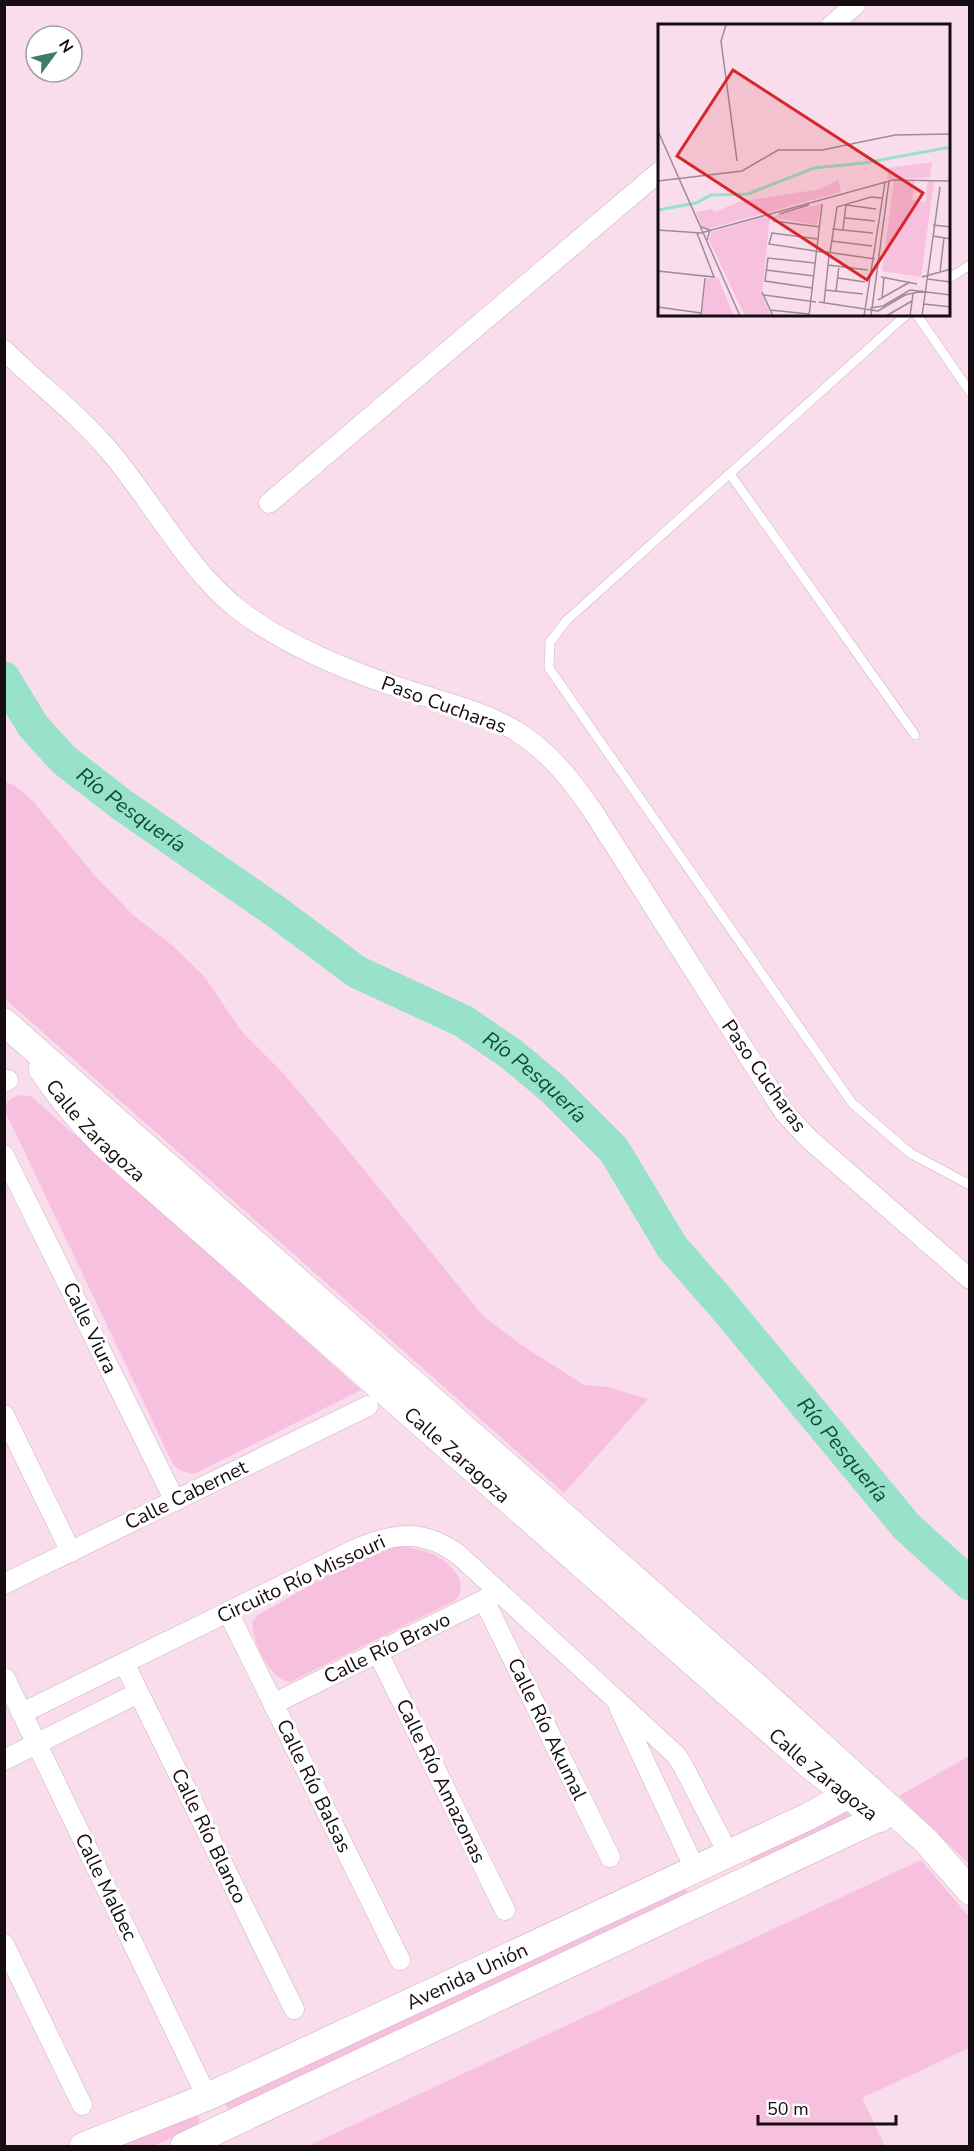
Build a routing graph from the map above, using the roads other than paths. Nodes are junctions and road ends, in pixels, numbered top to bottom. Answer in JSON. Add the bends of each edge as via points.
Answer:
{"nodes":[{"id":1,"x":856,"y":4,"type":"edge"},
{"id":2,"x":833,"y":24,"type":"edge"},
{"id":3,"x":658,"y":173,"type":"edge"},
{"id":4,"x":969,"y":265,"type":"edge"},
{"id":5,"x":950,"y":278,"type":"edge"},
{"id":6,"x":905,"y":316,"type":"edge"},
{"id":7,"x":918,"y":316,"type":"edge"},
{"id":8,"x":4,"y":350,"type":"edge"},
{"id":9,"x":969,"y":392,"type":"edge"},
{"id":10,"x":730,"y":474,"type":"junction"},
{"id":11,"x":269,"y":503,"type":"dead end"},
{"id":12,"x":915,"y":735,"type":"dead end"},
{"id":13,"x":12,"y":1029,"type":"edge"},
{"id":14,"x":4,"y":1155,"type":"edge"},
{"id":15,"x":969,"y":1185,"type":"edge"},
{"id":16,"x":969,"y":1279,"type":"edge"},
{"id":17,"x":406,"y":1393,"type":"junction"},
{"id":18,"x":368,"y":1406,"type":"dead end"},
{"id":19,"x":4,"y":1415,"type":"edge"},
{"id":20,"x":175,"y":1501,"type":"junction"},
{"id":21,"x":71,"y":1552,"type":"junction"},
{"id":22,"x":4,"y":1584,"type":"edge"},
{"id":23,"x":492,"y":1597,"type":"junction"},
{"id":24,"x":228,"y":1612,"type":"junction"},
{"id":25,"x":378,"y":1653,"type":"junction"},
{"id":26,"x":124,"y":1663,"type":"junction"},
{"id":27,"x":5,"y":1678,"type":"edge"},
{"id":28,"x":138,"y":1693,"type":"junction"},
{"id":29,"x":614,"y":1696,"type":"junction"},
{"id":30,"x":273,"y":1704,"type":"junction"},
{"id":31,"x":22,"y":1713,"type":"junction"},
{"id":32,"x":37,"y":1744,"type":"junction"},
{"id":33,"x":4,"y":1760,"type":"edge"},
{"id":34,"x":812,"y":1767,"type":"junction"},
{"id":35,"x":856,"y":1791,"type":"junction"},
{"id":36,"x":886,"y":1815,"type":"junction"},
{"id":37,"x":807,"y":1816,"type":"junction"},
{"id":38,"x":728,"y":1853,"type":"junction"},
{"id":39,"x":610,"y":1857,"type":"dead end"},
{"id":40,"x":695,"y":1869,"type":"junction"},
{"id":41,"x":742,"y":1883,"type":"junction"},
{"id":42,"x":969,"y":1891,"type":"edge"},
{"id":43,"x":709,"y":1899,"type":"junction"},
{"id":44,"x":505,"y":1910,"type":"dead end"},
{"id":45,"x":4,"y":1944,"type":"edge"},
{"id":46,"x":400,"y":1960,"type":"dead end"},
{"id":47,"x":294,"y":2009,"type":"dead end"},
{"id":48,"x":207,"y":2097,"type":"junction"},
{"id":49,"x":82,"y":2105,"type":"dead end"},
{"id":50,"x":221,"y":2128,"type":"junction"},
{"id":51,"x":83,"y":2146,"type":"edge"},
{"id":52,"x":184,"y":2146,"type":"edge"}],
"edges":[{"from":1,"to":2,"type":"street"},
{"from":3,"to":11,"type":"street"},
{"from":4,"to":5,"type":"lane"},
{"from":6,"to":10,"type":"lane"},
{"from":7,"to":9,"type":"lane"},
{"from":8,"to":16,"type":"street","name":"Paso Cucharas","via":[[99,438],[203,574],[238,609],[282,637],[369,678],[514,730],[570,778],[784,1112],[809,1139]]},
{"from":10,"to":12,"type":"lane"},
{"from":10,"to":15,"type":"lane","via":[[566,621],[550,642],[549,669],[852,1103],[910,1153]]},
{"from":13,"to":17,"type":"street","name":"Calle Zaragoza"},
{"from":14,"to":20,"type":"street","name":"Calle Viura"},
{"from":17,"to":34,"type":"street","name":"Calle Zaragoza"},
{"from":17,"to":35,"type":"street","name":"Calle Zaragoza","via":[[758,1687]]},
{"from":18,"to":20,"type":"street","name":"Calle Cabernet"},
{"from":19,"to":21,"type":"street"},
{"from":20,"to":21,"type":"street","name":"Calle Cabernet"},
{"from":21,"to":22,"type":"street","name":"Calle Cabernet"},
{"from":23,"to":24,"type":"street","name":"Circuito Río Missouri","via":[[449,1548],[403,1535],[364,1545]]},
{"from":23,"to":25,"type":"street","name":"Calle Río Bravo"},
{"from":23,"to":29,"type":"street","name":"Circuito Río Missouri"},
{"from":23,"to":39,"type":"street","name":"Calle Río Akumal"},
{"from":24,"to":26,"type":"street","name":"Circuito Río Missouri"},
{"from":24,"to":30,"type":"street","name":"Calle Río Balsas"},
{"from":25,"to":30,"type":"street","name":"Calle Río Bravo"},
{"from":25,"to":44,"type":"street","name":"Calle Río Amazonas"},
{"from":26,"to":28,"type":"street","name":"Calle Río Blanco"},
{"from":26,"to":31,"type":"street","name":"Circuito Río Missouri"},
{"from":27,"to":31,"type":"street","name":"Calle Malbec"},
{"from":28,"to":32,"type":"street"},
{"from":28,"to":47,"type":"street","name":"Calle Río Blanco"},
{"from":29,"to":38,"type":"street","name":"Circuito Río Missouri","via":[[679,1759]]},
{"from":29,"to":40,"type":"street","name":"Circuito Río Missouri"},
{"from":30,"to":46,"type":"street","name":"Calle Río Balsas"},
{"from":31,"to":32,"type":"street","name":"Calle Malbec"},
{"from":32,"to":33,"type":"street"},
{"from":32,"to":48,"type":"street","name":"Calle Malbec"},
{"from":34,"to":35,"type":"street","name":"Calle Zaragoza"},
{"from":34,"to":37,"type":"street","via":[[817,1792]]},
{"from":35,"to":36,"type":"street","name":"Calle Zaragoza"},
{"from":35,"to":37,"type":"street","name":"Avenida Unión"},
{"from":36,"to":41,"type":"street","name":"Avenida Unión"},
{"from":36,"to":42,"type":"street","name":"Calle Zaragoza","via":[[926,1841]]},
{"from":37,"to":38,"type":"street","name":"Avenida Unión"},
{"from":38,"to":40,"type":"street","name":"Avenida Unión"},
{"from":38,"to":41,"type":"street"},
{"from":40,"to":43,"type":"street"},
{"from":40,"to":48,"type":"street","name":"Avenida Unión"},
{"from":41,"to":43,"type":"street","name":"Avenida Unión"},
{"from":43,"to":50,"type":"street","name":"Avenida Unión"},
{"from":45,"to":49,"type":"street"},
{"from":48,"to":50,"type":"street"},
{"from":48,"to":51,"type":"street","name":"Avenida Unión"},
{"from":50,"to":52,"type":"street","name":"Avenida Unión"}]}
